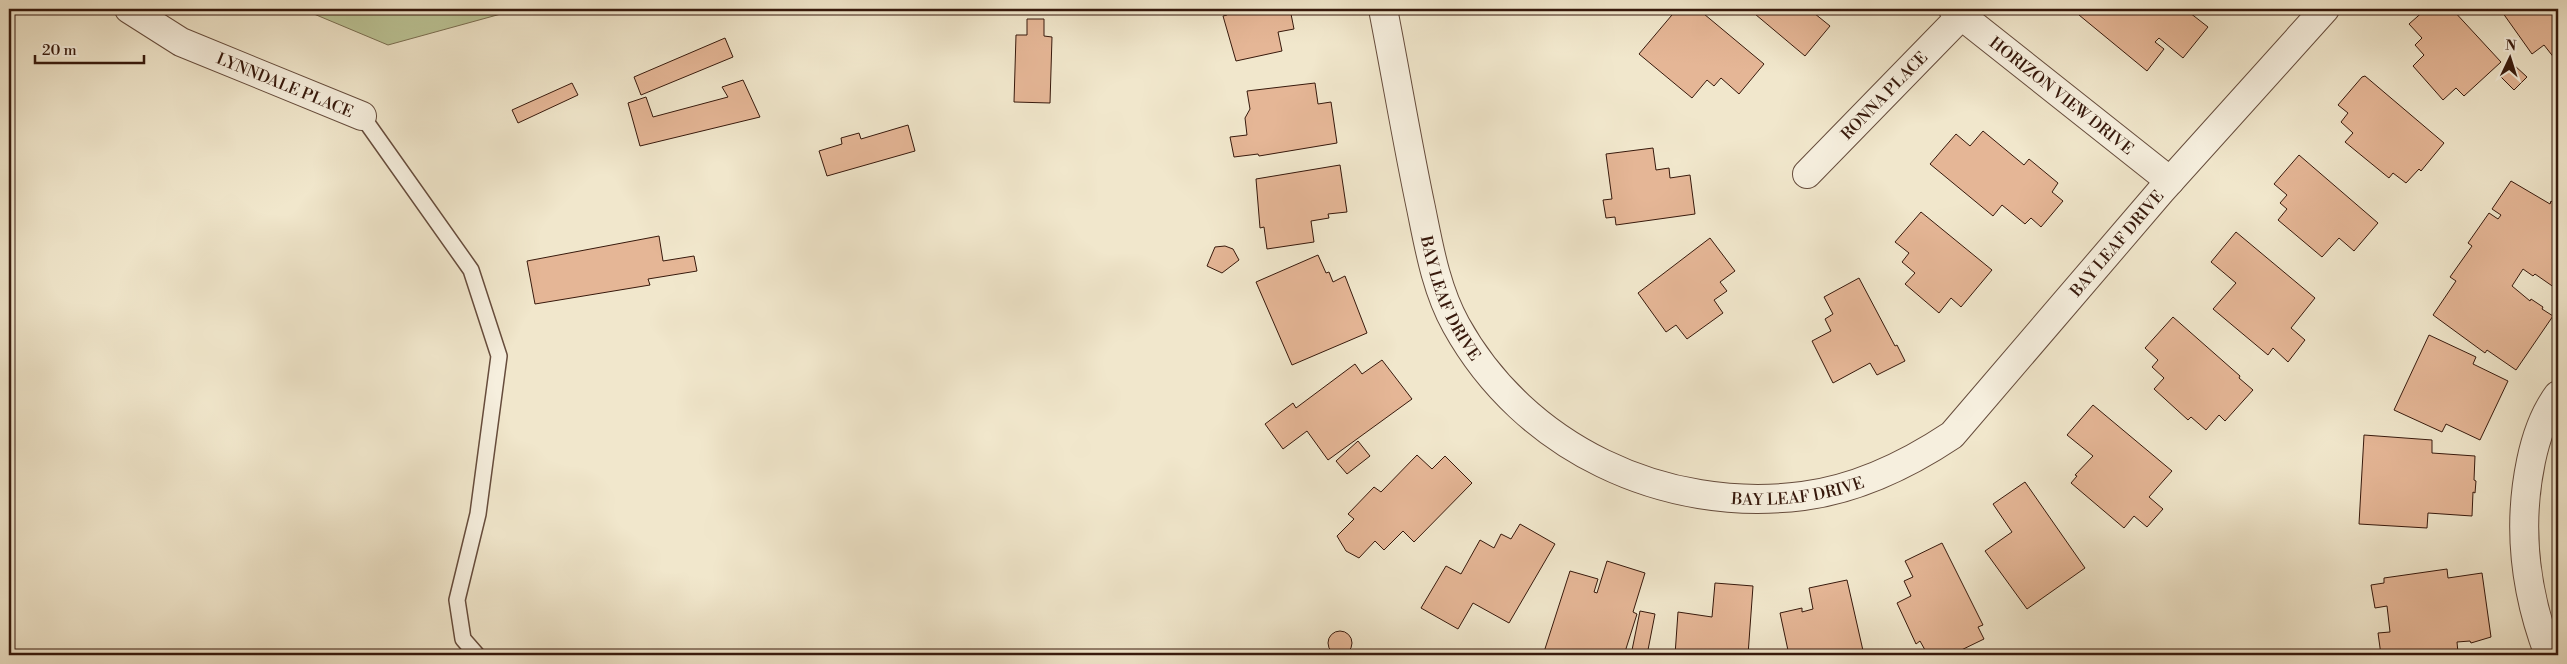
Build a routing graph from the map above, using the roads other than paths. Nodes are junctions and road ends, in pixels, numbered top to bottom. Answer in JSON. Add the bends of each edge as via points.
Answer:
{"nodes":[{"id":1,"x":129,"y":9,"type":"edge"},
{"id":2,"x":1383,"y":9,"type":"edge"},
{"id":3,"x":2325,"y":9,"type":"edge"},
{"id":4,"x":1957,"y":12,"type":"edge"},
{"id":5,"x":362,"y":116,"type":"joint"},
{"id":6,"x":1806,"y":174,"type":"dead end"},
{"id":7,"x":2170,"y":181,"type":"junction"},
{"id":8,"x":2558,"y":395,"type":"edge"},
{"id":9,"x":477,"y":655,"type":"edge"},
{"id":10,"x":2549,"y":655,"type":"edge"}],
"edges":[{"from":1,"to":5,"type":"street","name":"LYNNDALE PLACE","via":[[181,42]]},
{"from":2,"to":7,"type":"street","name":"BAY LEAF DRIVE","via":[[1434,269],[1455,324],[1504,392],[1568,445],[1636,478],[1684,493],[1736,499],[1804,496],[1882,474],[1952,436]]},
{"from":3,"to":7,"type":"street","name":"BAY LEAF DRIVE"},
{"from":4,"to":6,"type":"street","name":"RONNA PLACE"},
{"from":4,"to":7,"type":"street","name":"HORIZON VIEW DRIVE"},
{"from":5,"to":9,"type":"lane","via":[[472,270],[498,356],[478,514],[457,600],[463,639]]},
{"from":8,"to":10,"type":"street","via":[[2546,410],[2534,446],[2523,519],[2529,592]]}]}
